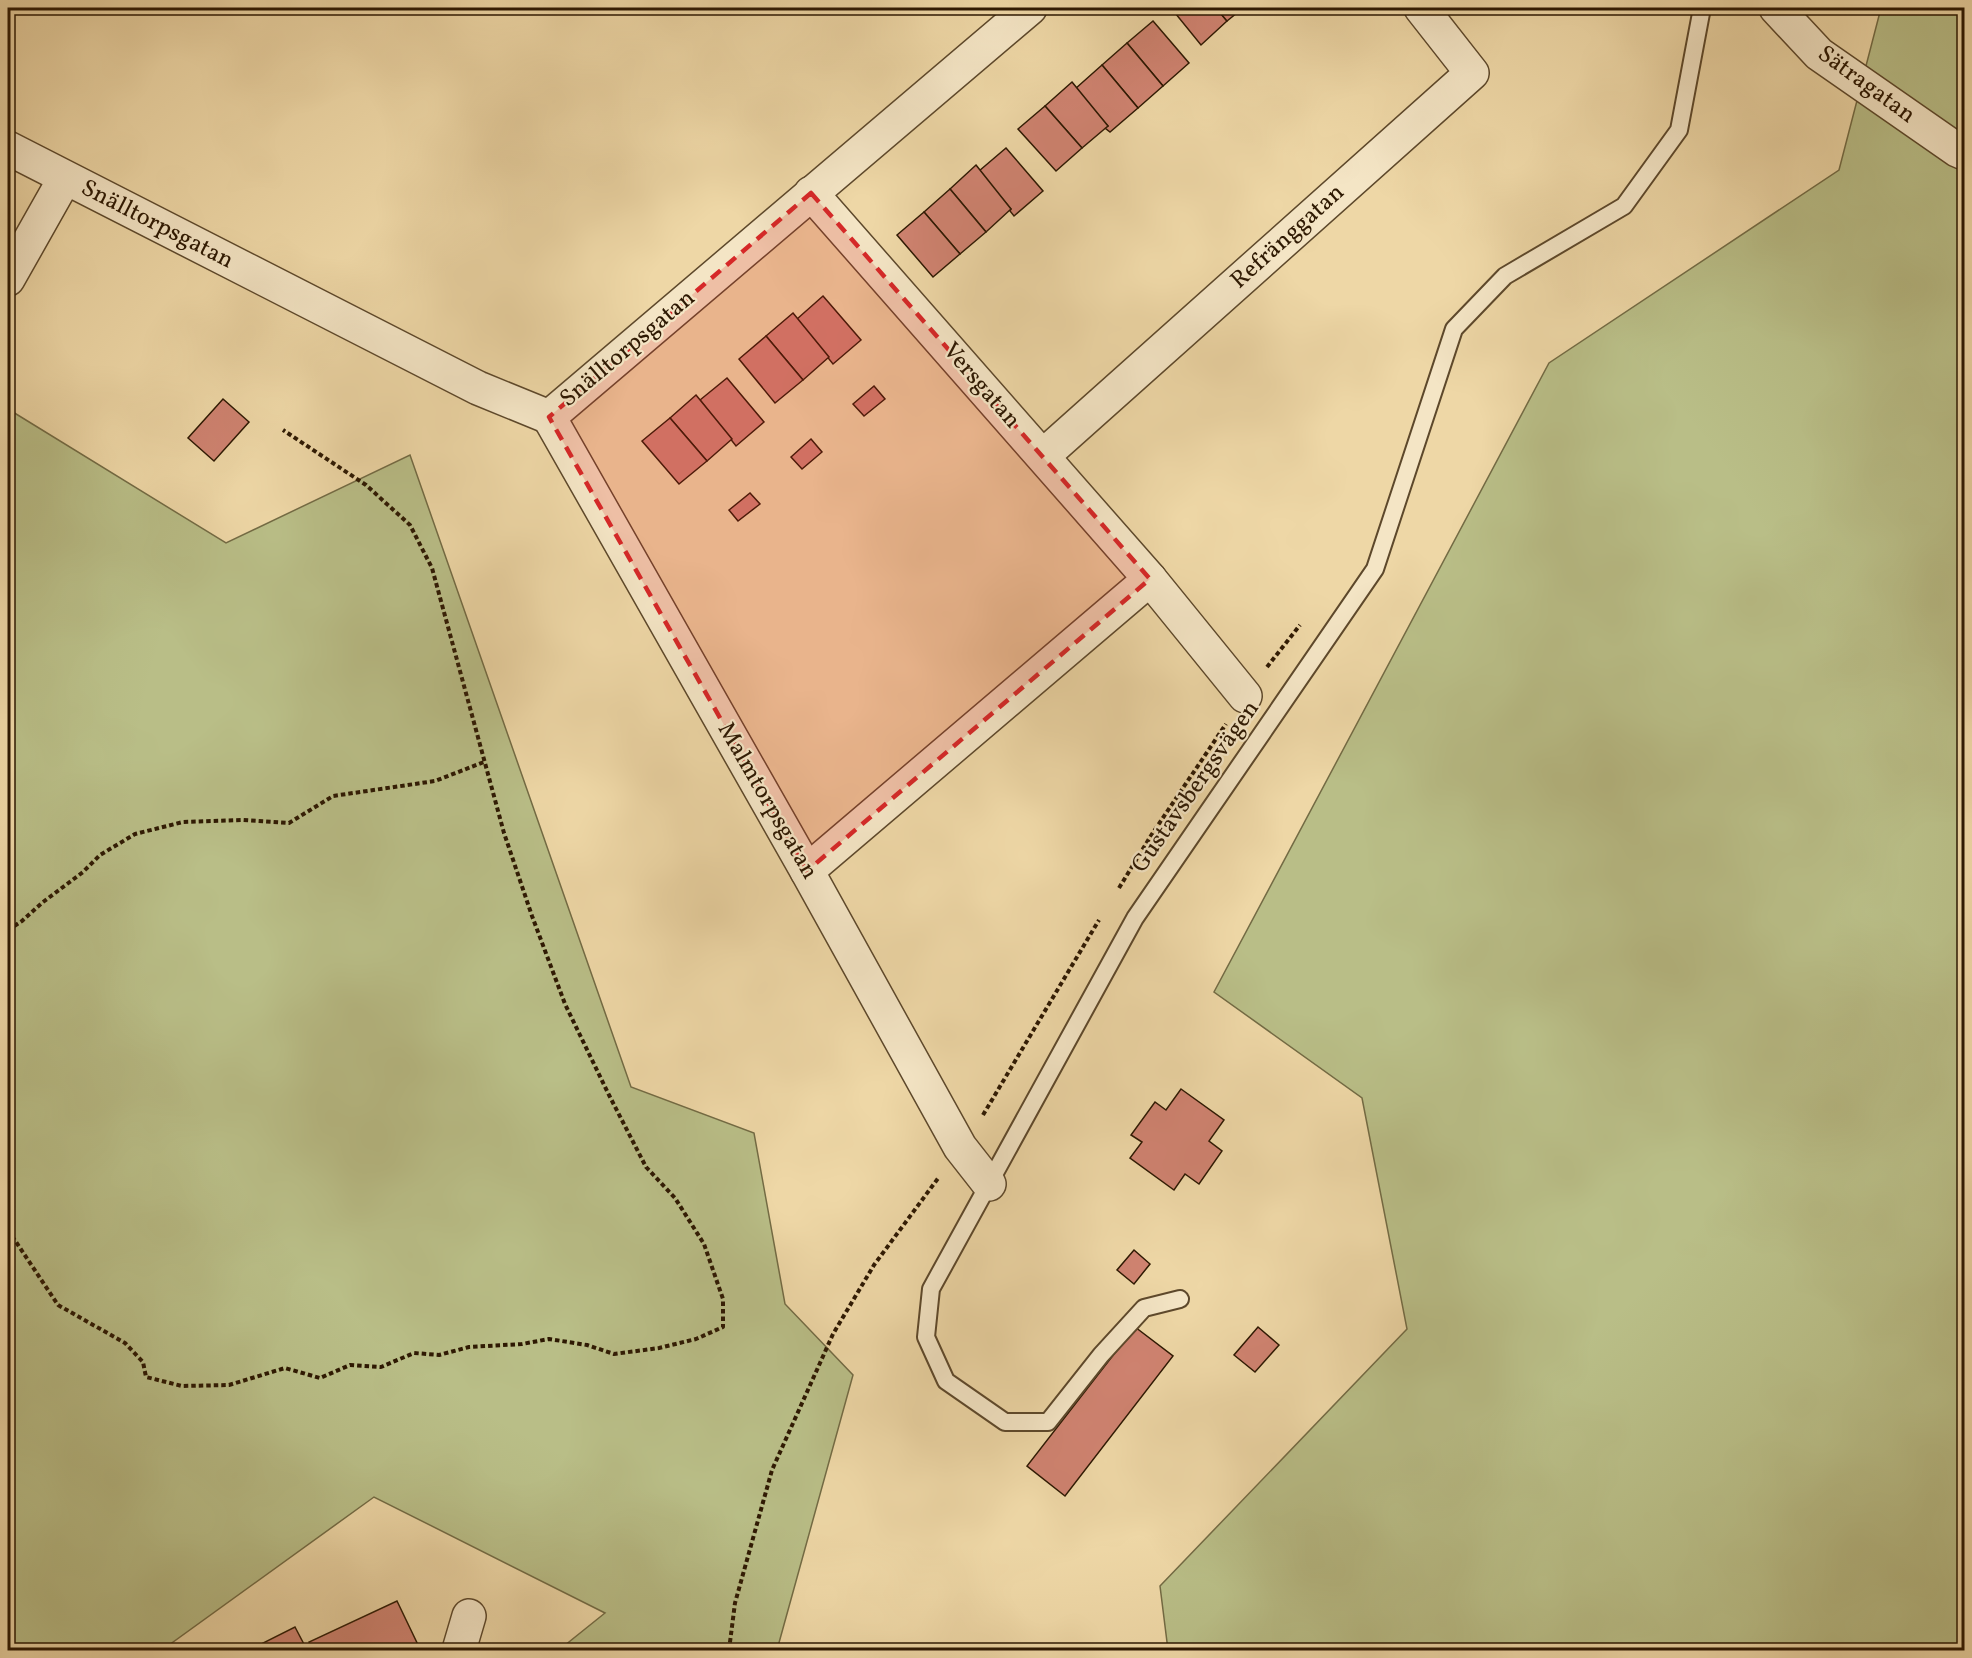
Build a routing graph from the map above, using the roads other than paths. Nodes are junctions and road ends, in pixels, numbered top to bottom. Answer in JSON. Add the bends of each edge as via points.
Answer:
{"nodes":[{"id":1,"x":1030,"y":8,"type":"edge"},
{"id":2,"x":1420,"y":8,"type":"edge"},
{"id":3,"x":1702,"y":8,"type":"edge"},
{"id":4,"x":1776,"y":8,"type":"edge"},
{"id":5,"x":8,"y":148,"type":"edge"},
{"id":6,"x":1965,"y":153,"type":"edge"},
{"id":7,"x":65,"y":178,"type":"junction"},
{"id":8,"x":811,"y":193,"type":"junction"},
{"id":9,"x":8,"y":279,"type":"edge"},
{"id":10,"x":549,"y":417,"type":"junction"},
{"id":11,"x":1043,"y":456,"type":"junction"},
{"id":12,"x":1150,"y":579,"type":"junction"},
{"id":13,"x":1245,"y":696,"type":"road end"},
{"id":14,"x":807,"y":871,"type":"junction"},
{"id":15,"x":988,"y":1184,"type":"junction"},
{"id":16,"x":1180,"y":1299,"type":"dead end"},
{"id":17,"x":469,"y":1616,"type":"dead end"},
{"id":18,"x":459,"y":1650,"type":"edge"}],
"edges":[{"from":1,"to":8,"type":"street","name":"Snälltorpsgatan"},
{"from":2,"to":11,"type":"street","name":"Refränggatan","via":[[1472,73]]},
{"from":3,"to":15,"type":"lane","name":"Gustavsbergsvägen","via":[[1679,130],[1624,206],[1505,276],[1454,330],[1375,569],[1135,918]]},
{"from":4,"to":6,"type":"street","name":"Sätragatan","via":[[1820,54]]},
{"from":5,"to":7,"type":"street","name":"Snälltorpsgatan"},
{"from":7,"to":9,"type":"street"},
{"from":7,"to":10,"type":"street","name":"Snälltorpsgatan","via":[[478,388]]},
{"from":8,"to":10,"type":"street","name":"Snälltorpsgatan"},
{"from":8,"to":11,"type":"street","name":"Versgatan"},
{"from":10,"to":14,"type":"street","name":"Malmtorpsgatan"},
{"from":11,"to":12,"type":"street","name":"Versgatan"},
{"from":12,"to":13,"type":"street","name":"Versgatan"},
{"from":12,"to":14,"type":"street"},
{"from":14,"to":15,"type":"street","name":"Malmtorpsgatan","via":[[960,1147]]},
{"from":15,"to":16,"type":"lane","name":"Gustavsbergsvägen","via":[[931,1288],[926,1337],[946,1381],[1005,1422],[1048,1422],[1144,1308]]},
{"from":17,"to":18,"type":"street"}]}
